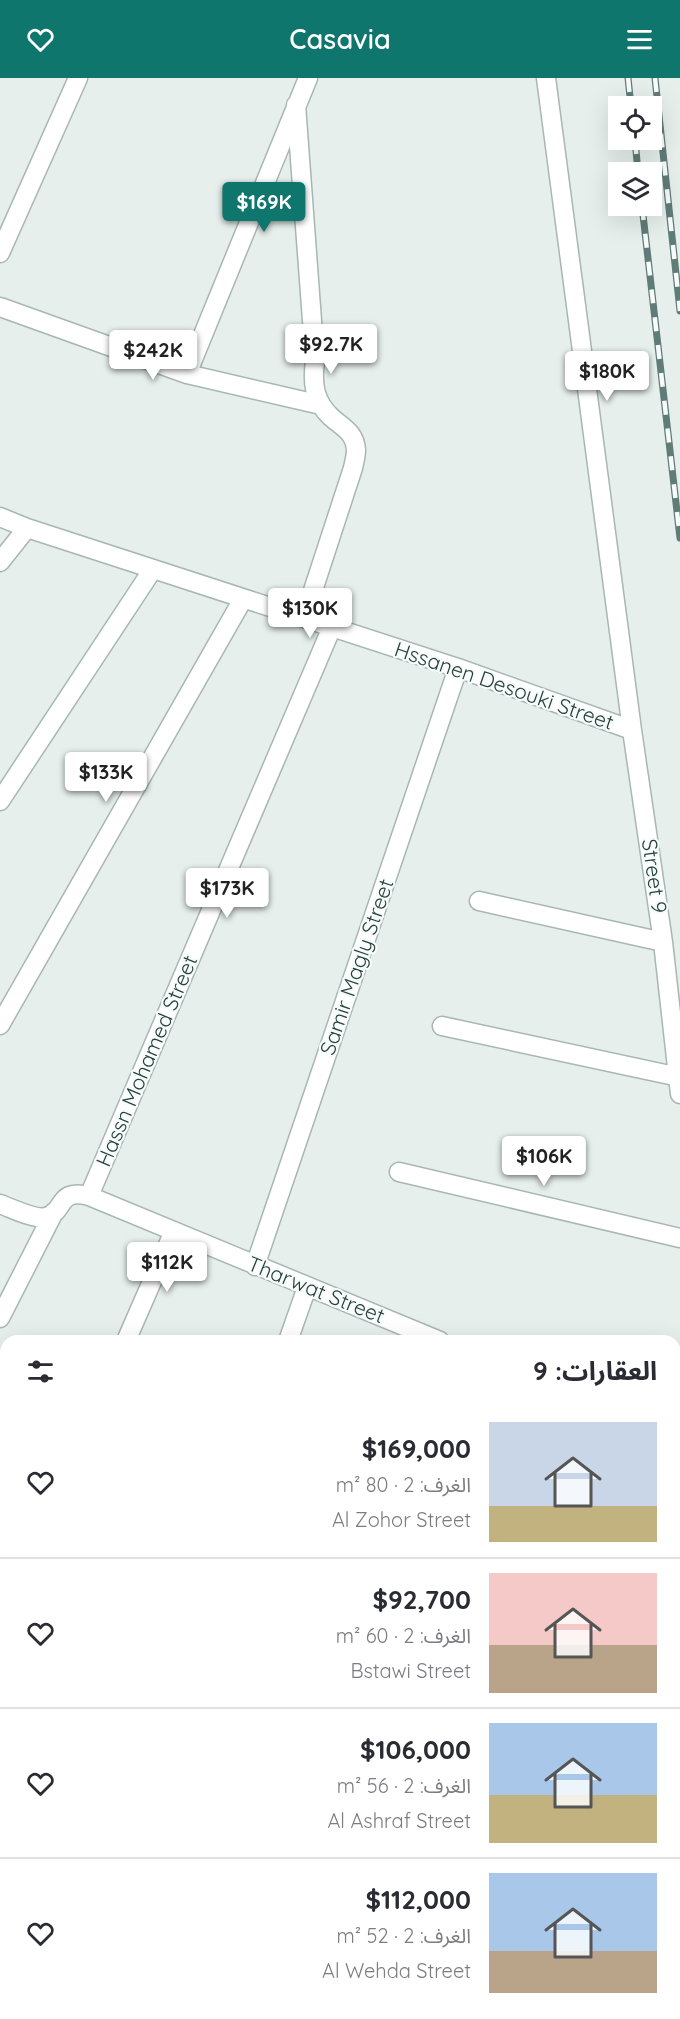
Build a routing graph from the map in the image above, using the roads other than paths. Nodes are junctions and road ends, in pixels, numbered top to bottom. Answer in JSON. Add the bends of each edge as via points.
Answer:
{"nodes":[{"id":1,"x":78,"y":78,"type":"edge"},
{"id":2,"x":308,"y":78,"type":"edge"},
{"id":3,"x":546,"y":78,"type":"edge"},
{"id":4,"x":297,"y":105,"type":"junction"},
{"id":5,"x":0,"y":254,"type":"edge"},
{"id":6,"x":0,"y":307,"type":"edge"},
{"id":7,"x":187,"y":374,"type":"junction"},
{"id":8,"x":321,"y":405,"type":"junction"},
{"id":9,"x":0,"y":517,"type":"edge"},
{"id":10,"x":27,"y":528,"type":"junction"},
{"id":11,"x":0,"y":562,"type":"edge"},
{"id":12,"x":153,"y":569,"type":"junction"},
{"id":13,"x":243,"y":599,"type":"junction"},
{"id":14,"x":304,"y":618,"type":"junction"},
{"id":15,"x":332,"y":627,"type":"junction"},
{"id":16,"x":458,"y":668,"type":"junction"},
{"id":17,"x":632,"y":730,"type":"junction"},
{"id":18,"x":0,"y":801,"type":"edge"},
{"id":19,"x":479,"y":901,"type":"dead end"},
{"id":20,"x":663,"y":942,"type":"junction"},
{"id":21,"x":0,"y":1025,"type":"edge"},
{"id":22,"x":442,"y":1026,"type":"dead end"},
{"id":23,"x":679,"y":1086,"type":"edge"},
{"id":24,"x":399,"y":1172,"type":"dead end"},
{"id":25,"x":89,"y":1196,"type":"junction"},
{"id":26,"x":0,"y":1204,"type":"edge"},
{"id":27,"x":57,"y":1208,"type":"junction"},
{"id":28,"x":174,"y":1231,"type":"junction"},
{"id":29,"x":680,"y":1238,"type":"edge"},
{"id":30,"x":255,"y":1266,"type":"junction"},
{"id":31,"x":307,"y":1287,"type":"junction"},
{"id":32,"x":0,"y":1317,"type":"edge"},
{"id":33,"x":129,"y":1335,"type":"edge"},
{"id":34,"x":290,"y":1335,"type":"edge"},
{"id":35,"x":425,"y":1335,"type":"edge"}],
"edges":[{"from":1,"to":5,"type":"street"},
{"from":2,"to":4,"type":"street"},
{"from":3,"to":17,"type":"street","name":"Street 9"},
{"from":4,"to":7,"type":"street"},
{"from":4,"to":8,"type":"street","via":[[315,361],[312,381]]},
{"from":6,"to":7,"type":"street"},
{"from":7,"to":8,"type":"street"},
{"from":8,"to":14,"type":"street","via":[[348,429],[356,448]]},
{"from":9,"to":10,"type":"street","name":"Hssanen Desouki Street"},
{"from":10,"to":11,"type":"street"},
{"from":10,"to":12,"type":"street","name":"Hssanen Desouki Street"},
{"from":12,"to":13,"type":"street","name":"Hssanen Desouki Street"},
{"from":12,"to":18,"type":"street"},
{"from":13,"to":14,"type":"street","name":"Hssanen Desouki Street"},
{"from":13,"to":21,"type":"street"},
{"from":14,"to":15,"type":"street","name":"Hssanen Desouki Street"},
{"from":15,"to":16,"type":"street","name":"Hssanen Desouki Street"},
{"from":15,"to":25,"type":"street","name":"Hassn Mohamed Street"},
{"from":16,"to":17,"type":"street","name":"Hssanen Desouki Street"},
{"from":16,"to":30,"type":"street","name":"Samir Magly Street"},
{"from":17,"to":20,"type":"street","name":"Street 9"},
{"from":19,"to":20,"type":"street"},
{"from":20,"to":23,"type":"street","name":"Street 9"},
{"from":22,"to":23,"type":"street"},
{"from":24,"to":29,"type":"street"},
{"from":25,"to":27,"type":"street","via":[[77,1193]]},
{"from":25,"to":28,"type":"street","name":"Tharwat Street"},
{"from":26,"to":27,"type":"street","via":[[36,1217],[46,1217]]},
{"from":27,"to":32,"type":"street"},
{"from":28,"to":30,"type":"street","name":"Tharwat Street"},
{"from":28,"to":33,"type":"street"},
{"from":30,"to":31,"type":"street","name":"Tharwat Street"},
{"from":31,"to":34,"type":"street"},
{"from":31,"to":35,"type":"street","name":"Tharwat Street"}]}
